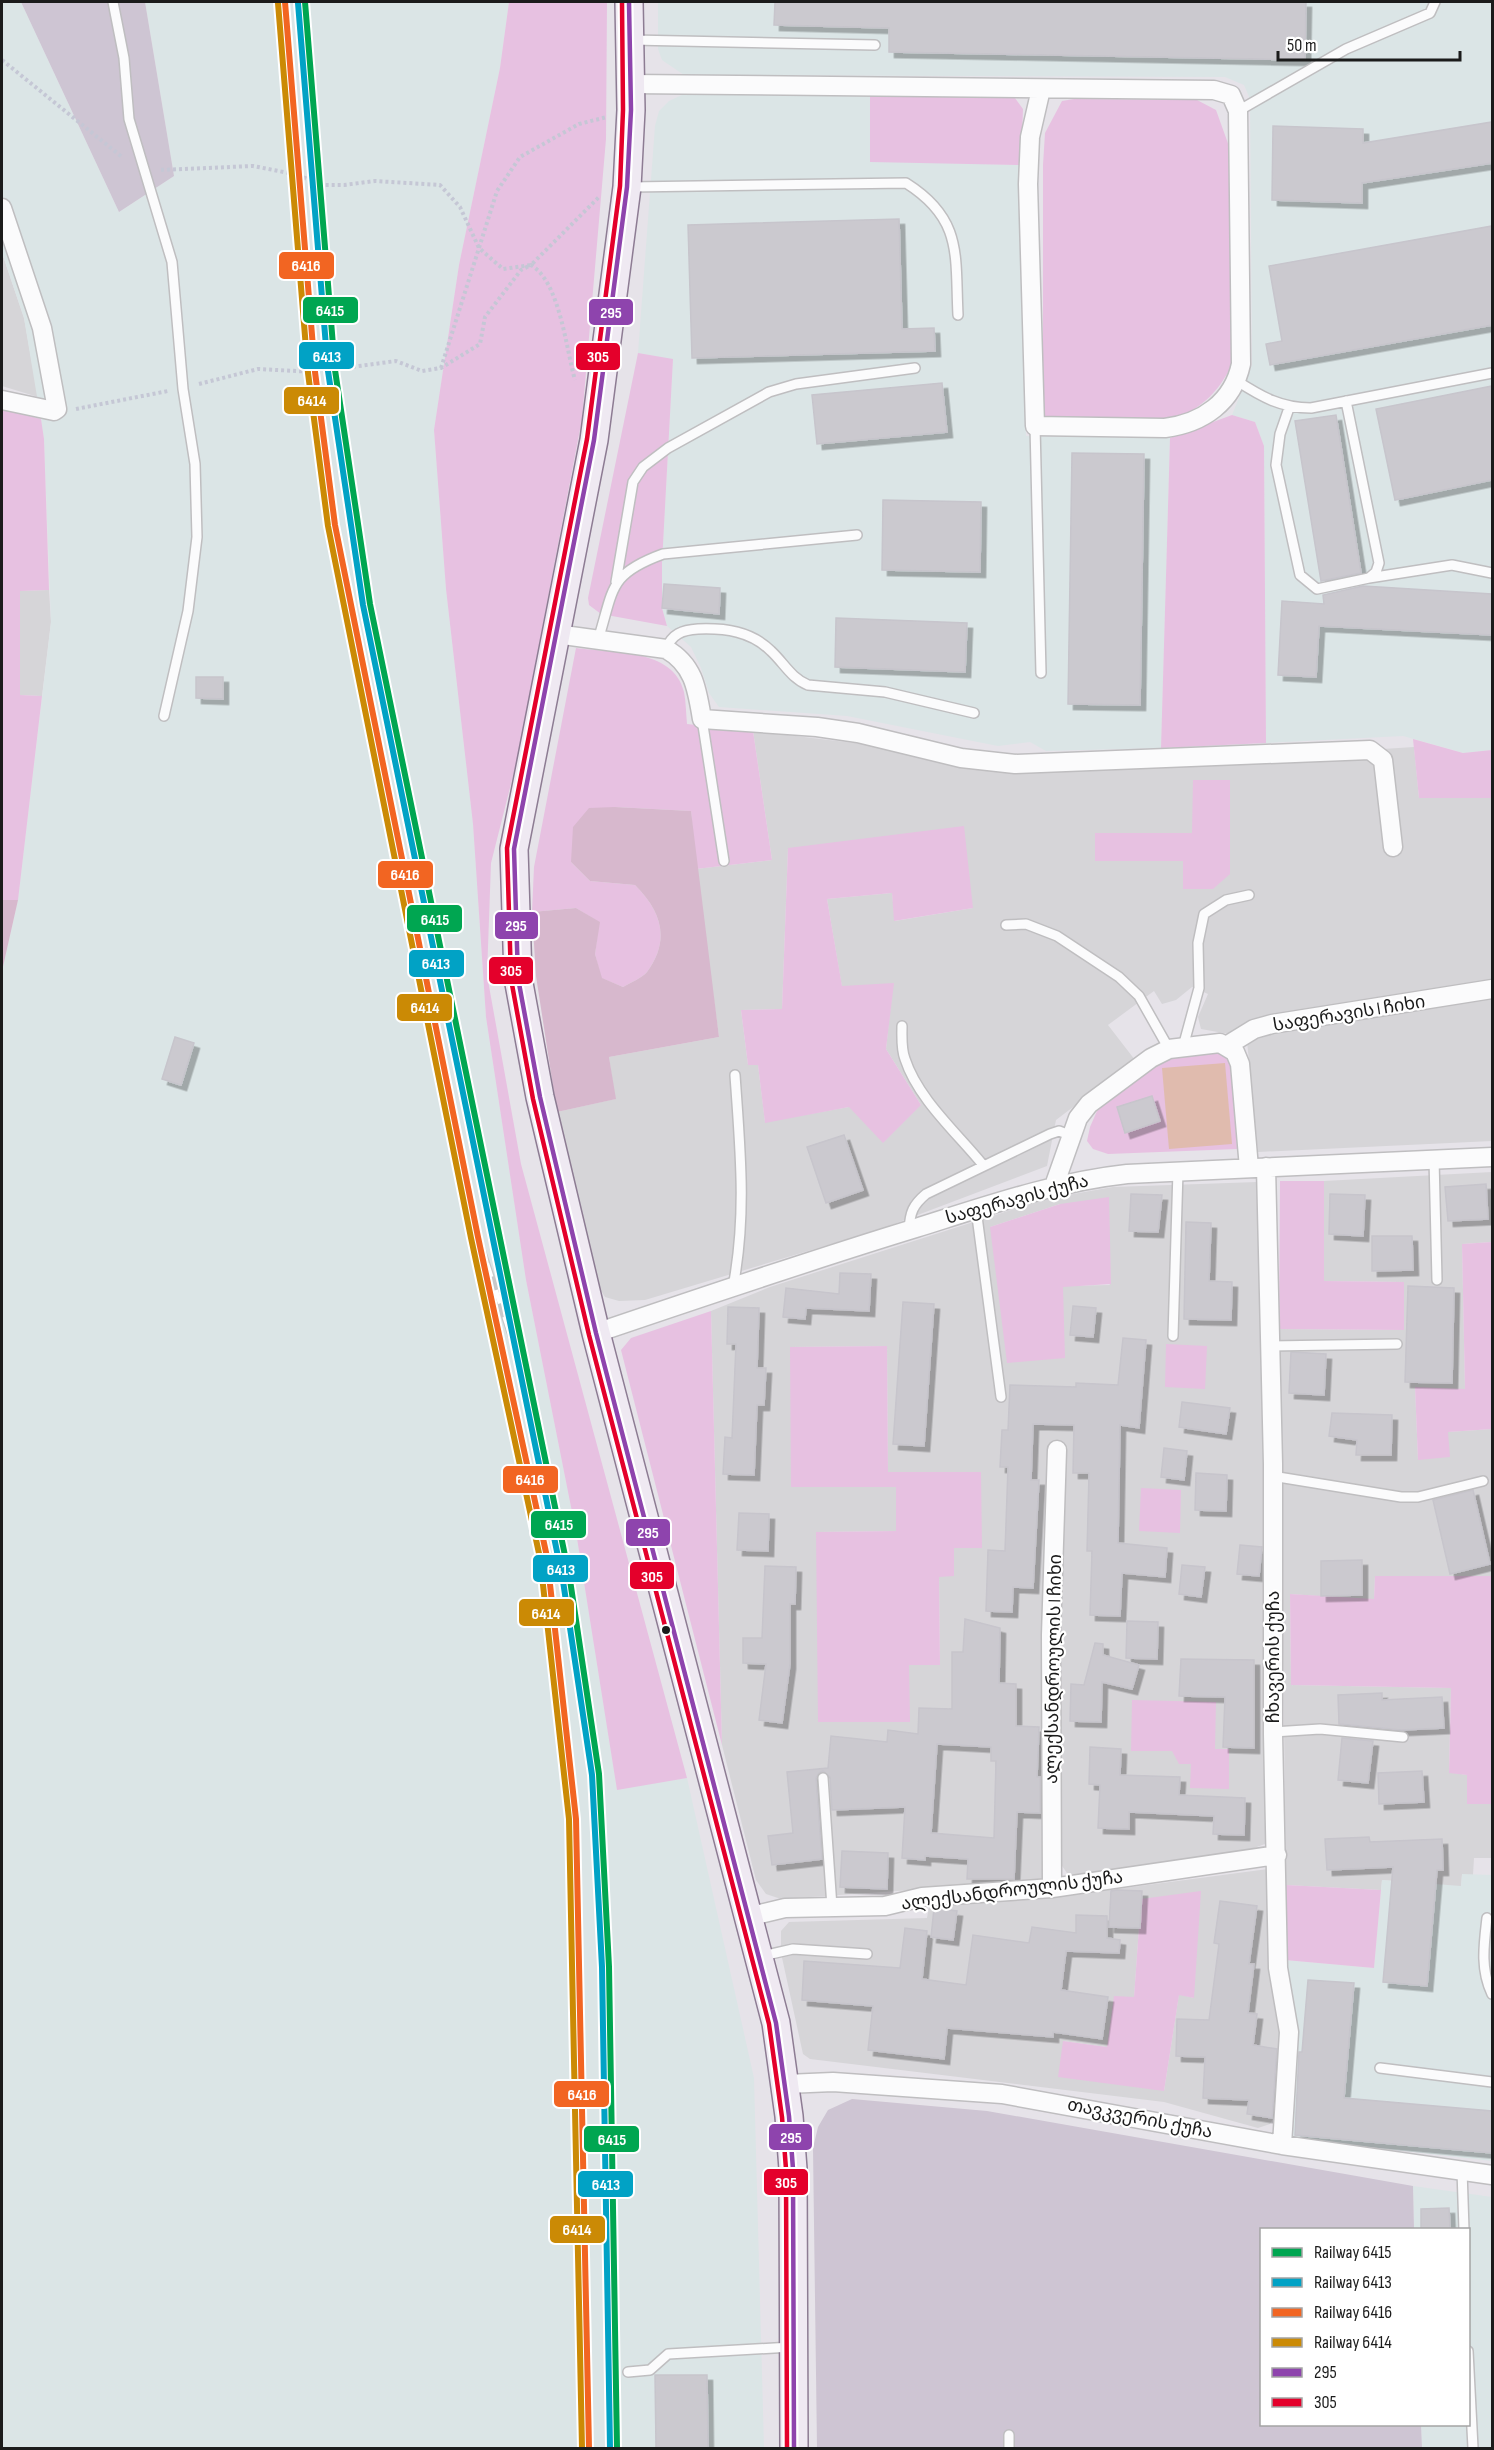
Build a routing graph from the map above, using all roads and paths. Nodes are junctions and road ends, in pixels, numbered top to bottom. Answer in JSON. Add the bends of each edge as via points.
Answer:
{"nodes":[{"id":1,"x":113,"y":2,"type":"edge"},
{"id":2,"x":628,"y":2,"type":"edge"},
{"id":3,"x":1435,"y":2,"type":"edge"},
{"id":4,"x":629,"y":40,"type":"junction"},
{"id":5,"x":875,"y":45,"type":"dead end"},
{"id":6,"x":2,"y":60,"type":"edge"},
{"id":7,"x":631,"y":84,"type":"junction"},
{"id":8,"x":1041,"y":89,"type":"junction"},
{"id":9,"x":631,"y":110,"type":"junction"},
{"id":10,"x":1238,"y":111,"type":"junction"},
{"id":11,"x":144,"y":171,"type":"junction"},
{"id":12,"x":627,"y":178,"type":"junction"},
{"id":13,"x":2,"y":208,"type":"edge"},
{"id":14,"x":479,"y":248,"type":"junction"},
{"id":15,"x":531,"y":265,"type":"junction"},
{"id":16,"x":958,"y":315,"type":"dead end"},
{"id":17,"x":441,"y":368,"type":"junction"},
{"id":18,"x":915,"y":368,"type":"dead end"},
{"id":19,"x":1492,"y":373,"type":"edge"},
{"id":20,"x":1237,"y":381,"type":"junction"},
{"id":21,"x":577,"y":386,"type":"dead end"},
{"id":22,"x":183,"y":389,"type":"junction"},
{"id":23,"x":2,"y":400,"type":"edge"},
{"id":24,"x":1346,"y":401,"type":"junction"},
{"id":25,"x":1289,"y":408,"type":"junction"},
{"id":26,"x":57,"y":409,"type":"junction"},
{"id":27,"x":1035,"y":426,"type":"junction"},
{"id":28,"x":857,"y":535,"type":"dead end"},
{"id":29,"x":1492,"y":573,"type":"edge"},
{"id":30,"x":1369,"y":578,"type":"junction"},
{"id":31,"x":616,"y":582,"type":"junction"},
{"id":32,"x":556,"y":634,"type":"junction"},
{"id":33,"x":598,"y":640,"type":"junction"},
{"id":34,"x":666,"y":649,"type":"junction"},
{"id":35,"x":1041,"y":673,"type":"dead end"},
{"id":36,"x":974,"y":713,"type":"dead end"},
{"id":37,"x":164,"y":716,"type":"dead end"},
{"id":38,"x":702,"y":719,"type":"junction"},
{"id":39,"x":1393,"y":847,"type":"dead end"},
{"id":40,"x":724,"y":861,"type":"dead end"},
{"id":41,"x":1249,"y":895,"type":"dead end"},
{"id":42,"x":1006,"y":926,"type":"dead end"},
{"id":43,"x":1492,"y":990,"type":"edge"},
{"id":44,"x":902,"y":1026,"type":"dead end"},
{"id":45,"x":1228,"y":1045,"type":"junction"},
{"id":46,"x":1176,"y":1048,"type":"junction"},
{"id":47,"x":735,"y":1075,"type":"dead end"},
{"id":48,"x":1071,"y":1136,"type":"junction"},
{"id":49,"x":1492,"y":1157,"type":"edge"},
{"id":50,"x":1434,"y":1160,"type":"junction"},
{"id":51,"x":983,"y":1165,"type":"junction"},
{"id":52,"x":1258,"y":1168,"type":"junction"},
{"id":53,"x":1178,"y":1172,"type":"junction"},
{"id":54,"x":1054,"y":1186,"type":"junction"},
{"id":55,"x":976,"y":1209,"type":"junction"},
{"id":56,"x":909,"y":1230,"type":"junction"},
{"id":57,"x":1437,"y":1280,"type":"dead end"},
{"id":58,"x":733,"y":1287,"type":"junction"},
{"id":59,"x":596,"y":1333,"type":"junction"},
{"id":60,"x":1173,"y":1336,"type":"dead end"},
{"id":61,"x":1397,"y":1344,"type":"dead end"},
{"id":62,"x":1270,"y":1346,"type":"junction"},
{"id":63,"x":1001,"y":1396,"type":"dead end"},
{"id":64,"x":1057,"y":1450,"type":"dead end"},
{"id":65,"x":1272,"y":1476,"type":"junction"},
{"id":66,"x":1483,"y":1481,"type":"dead end"},
{"id":67,"x":1273,"y":1732,"type":"junction"},
{"id":68,"x":1402,"y":1737,"type":"dead end"},
{"id":69,"x":823,"y":1778,"type":"dead end"},
{"id":70,"x":1276,"y":1855,"type":"junction"},
{"id":71,"x":1052,"y":1888,"type":"junction"},
{"id":72,"x":832,"y":1907,"type":"junction"},
{"id":73,"x":747,"y":1917,"type":"junction"},
{"id":74,"x":1487,"y":1918,"type":"dead end"},
{"id":75,"x":867,"y":1954,"type":"dead end"},
{"id":76,"x":758,"y":1957,"type":"junction"},
{"id":77,"x":1492,"y":1994,"type":"edge"},
{"id":78,"x":1380,"y":2068,"type":"dead end"},
{"id":79,"x":1492,"y":2082,"type":"edge"},
{"id":80,"x":786,"y":2084,"type":"junction"},
{"id":81,"x":1282,"y":2145,"type":"junction"},
{"id":82,"x":1462,"y":2170,"type":"junction"},
{"id":83,"x":1492,"y":2175,"type":"edge"},
{"id":84,"x":1464,"y":2228,"type":"edge"},
{"id":85,"x":793,"y":2347,"type":"junction"},
{"id":86,"x":628,"y":2372,"type":"dead end"},
{"id":87,"x":1470,"y":2390,"type":"edge"},
{"id":88,"x":1009,"y":2435,"type":"dead end"},
{"id":89,"x":794,"y":2448,"type":"edge"},
{"id":90,"x":1010,"y":2448,"type":"edge"},
{"id":91,"x":1473,"y":2448,"type":"edge"}],
"edges":[{"from":1,"to":11,"type":"lane","via":[[124,58],[129,118]]},
{"from":2,"to":4,"type":"main road"},
{"from":3,"to":10,"type":"lane","via":[[1430,13],[1346,49]]},
{"from":4,"to":5,"type":"lane"},
{"from":4,"to":7,"type":"main road"},
{"from":6,"to":11,"type":"path","via":[[108,147]]},
{"from":7,"to":8,"type":"street"},
{"from":7,"to":9,"type":"main road"},
{"from":8,"to":10,"type":"street","via":[[1214,90],[1231,95]]},
{"from":8,"to":27,"type":"street","via":[[1030,137],[1028,183]]},
{"from":9,"to":12,"type":"main road"},
{"from":9,"to":14,"type":"path","via":[[579,124],[520,157],[497,191]]},
{"from":10,"to":20,"type":"street","via":[[1241,364]]},
{"from":11,"to":14,"type":"path","via":[[253,166],[299,175],[319,184],[375,181],[440,185],[460,207]]},
{"from":11,"to":22,"type":"lane","via":[[172,262]]},
{"from":12,"to":15,"type":"path"},
{"from":12,"to":16,"type":"lane","via":[[906,183],[942,214],[951,230]]},
{"from":12,"to":32,"type":"main road","via":[[594,440]]},
{"from":13,"to":26,"type":"street","via":[[42,328]]},
{"from":14,"to":15,"type":"path","via":[[503,269]]},
{"from":14,"to":17,"type":"path"},
{"from":15,"to":17,"type":"path","via":[[521,270],[485,317],[480,344]]},
{"from":15,"to":21,"type":"path","via":[[541,271],[555,301]]},
{"from":17,"to":22,"type":"path","via":[[422,371],[396,361],[315,372],[258,369]]},
{"from":18,"to":31,"type":"lane","via":[[796,384],[769,392],[643,467],[633,482]]},
{"from":19,"to":24,"type":"lane"},
{"from":20,"to":25,"type":"lane","via":[[1267,401]]},
{"from":20,"to":27,"type":"street","via":[[1226,399],[1185,425]]},
{"from":22,"to":26,"type":"path","via":[[152,392],[87,409]]},
{"from":22,"to":37,"type":"lane","via":[[195,464],[197,537],[188,611]]},
{"from":23,"to":26,"type":"street"},
{"from":24,"to":25,"type":"lane"},
{"from":24,"to":30,"type":"lane","via":[[1379,563]]},
{"from":25,"to":30,"type":"lane","via":[[1276,465],[1300,575],[1317,589]]},
{"from":27,"to":35,"type":"lane"},
{"from":28,"to":31,"type":"lane","via":[[663,554],[626,570]]},
{"from":29,"to":30,"type":"lane","via":[[1452,565]]},
{"from":31,"to":33,"type":"lane"},
{"from":32,"to":33,"type":"street"},
{"from":32,"to":59,"type":"main road","via":[[514,849],[518,978],[540,1097]]},
{"from":33,"to":34,"type":"street"},
{"from":34,"to":36,"type":"lane","via":[[670,639],[692,629],[719,628],[744,633],[769,649],[796,680],[808,685],[885,692]]},
{"from":34,"to":38,"type":"street","via":[[687,665],[695,680]]},
{"from":38,"to":39,"type":"street","via":[[817,727],[961,758],[1015,764],[1370,750],[1383,760]]},
{"from":38,"to":40,"type":"lane"},
{"from":41,"to":46,"type":"lane","via":[[1226,900],[1204,914],[1198,943],[1199,988]]},
{"from":42,"to":46,"type":"lane","via":[[1026,924],[1057,936],[1119,977],[1139,996]]},
{"from":43,"to":45,"type":"street","name":"საფერავის I ჩიხი","via":[[1272,1024],[1254,1029]]},
{"from":44,"to":51,"type":"lane","via":[[904,1058],[913,1076]]},
{"from":45,"to":46,"type":"street","via":[[1220,1042]]},
{"from":45,"to":52,"type":"street","via":[[1236,1052],[1240,1064]]},
{"from":46,"to":48,"type":"street","via":[[1151,1058],[1089,1104]]},
{"from":47,"to":58,"type":"lane","via":[[743,1199],[740,1254]]},
{"from":48,"to":51,"type":"lane","via":[[1059,1131]]},
{"from":48,"to":54,"type":"street"},
{"from":49,"to":50,"type":"street","name":"საფერავის ქუჩა"},
{"from":50,"to":52,"type":"street","name":"საფერავის ქუჩა"},
{"from":50,"to":57,"type":"lane"},
{"from":51,"to":56,"type":"lane","via":[[926,1194],[910,1214]]},
{"from":52,"to":53,"type":"street","name":"საფერავის ქუჩა"},
{"from":52,"to":62,"type":"street","name":"ჩხავერის ქუჩა"},
{"from":53,"to":54,"type":"street","name":"საფერავის ქუჩა","via":[[1088,1178]]},
{"from":53,"to":60,"type":"lane"},
{"from":54,"to":55,"type":"street","name":"საფერავის ქუჩა"},
{"from":55,"to":56,"type":"street","name":"საფერავის ქუჩა"},
{"from":55,"to":63,"type":"lane"},
{"from":56,"to":58,"type":"street","name":"საფერავის ქუჩა"},
{"from":58,"to":59,"type":"street","name":"საფერავის ქუჩა"},
{"from":59,"to":73,"type":"main road"},
{"from":61,"to":62,"type":"lane"},
{"from":62,"to":65,"type":"street","name":"ჩხავერის ქუჩა"},
{"from":64,"to":71,"type":"street","name":"ალექსანდროულის I ჩიხი","via":[[1051,1635]]},
{"from":65,"to":66,"type":"lane","via":[[1401,1497],[1445,1492]]},
{"from":65,"to":67,"type":"street","name":"ჩხავერის ქუჩა"},
{"from":67,"to":68,"type":"lane","via":[[1320,1730]]},
{"from":67,"to":70,"type":"street","name":"ჩხავერის ქუჩა"},
{"from":69,"to":72,"type":"lane"},
{"from":70,"to":71,"type":"street","name":"ალექსანდროულის ქუჩა"},
{"from":70,"to":81,"type":"street","name":"ჩხავერის ქუჩა","via":[[1278,1968],[1289,2032]]},
{"from":71,"to":72,"type":"street","name":"ალექსანდროულის ქუჩა","via":[[922,1897],[885,1906]]},
{"from":72,"to":73,"type":"street","name":"ალექსანდროულის ქუჩა","via":[[785,1908]]},
{"from":73,"to":76,"type":"main road"},
{"from":74,"to":77,"type":"lane","via":[[1483,1960]]},
{"from":75,"to":76,"type":"lane","via":[[793,1949]]},
{"from":76,"to":80,"type":"main road","via":[[776,2023]]},
{"from":78,"to":79,"type":"lane"},
{"from":80,"to":81,"type":"street","name":"თავკვერის ქუჩა","via":[[833,2082],[1002,2094]]},
{"from":80,"to":85,"type":"main road","via":[[793,2169]]},
{"from":81,"to":82,"type":"street","name":"თავკვერის ქუჩა"},
{"from":82,"to":83,"type":"street","name":"თავკვერის ქუჩა"},
{"from":82,"to":84,"type":"lane"},
{"from":85,"to":86,"type":"lane","via":[[668,2354],[650,2370]]},
{"from":85,"to":89,"type":"main road"},
{"from":87,"to":91,"type":"lane"},
{"from":88,"to":90,"type":"lane"}]}
